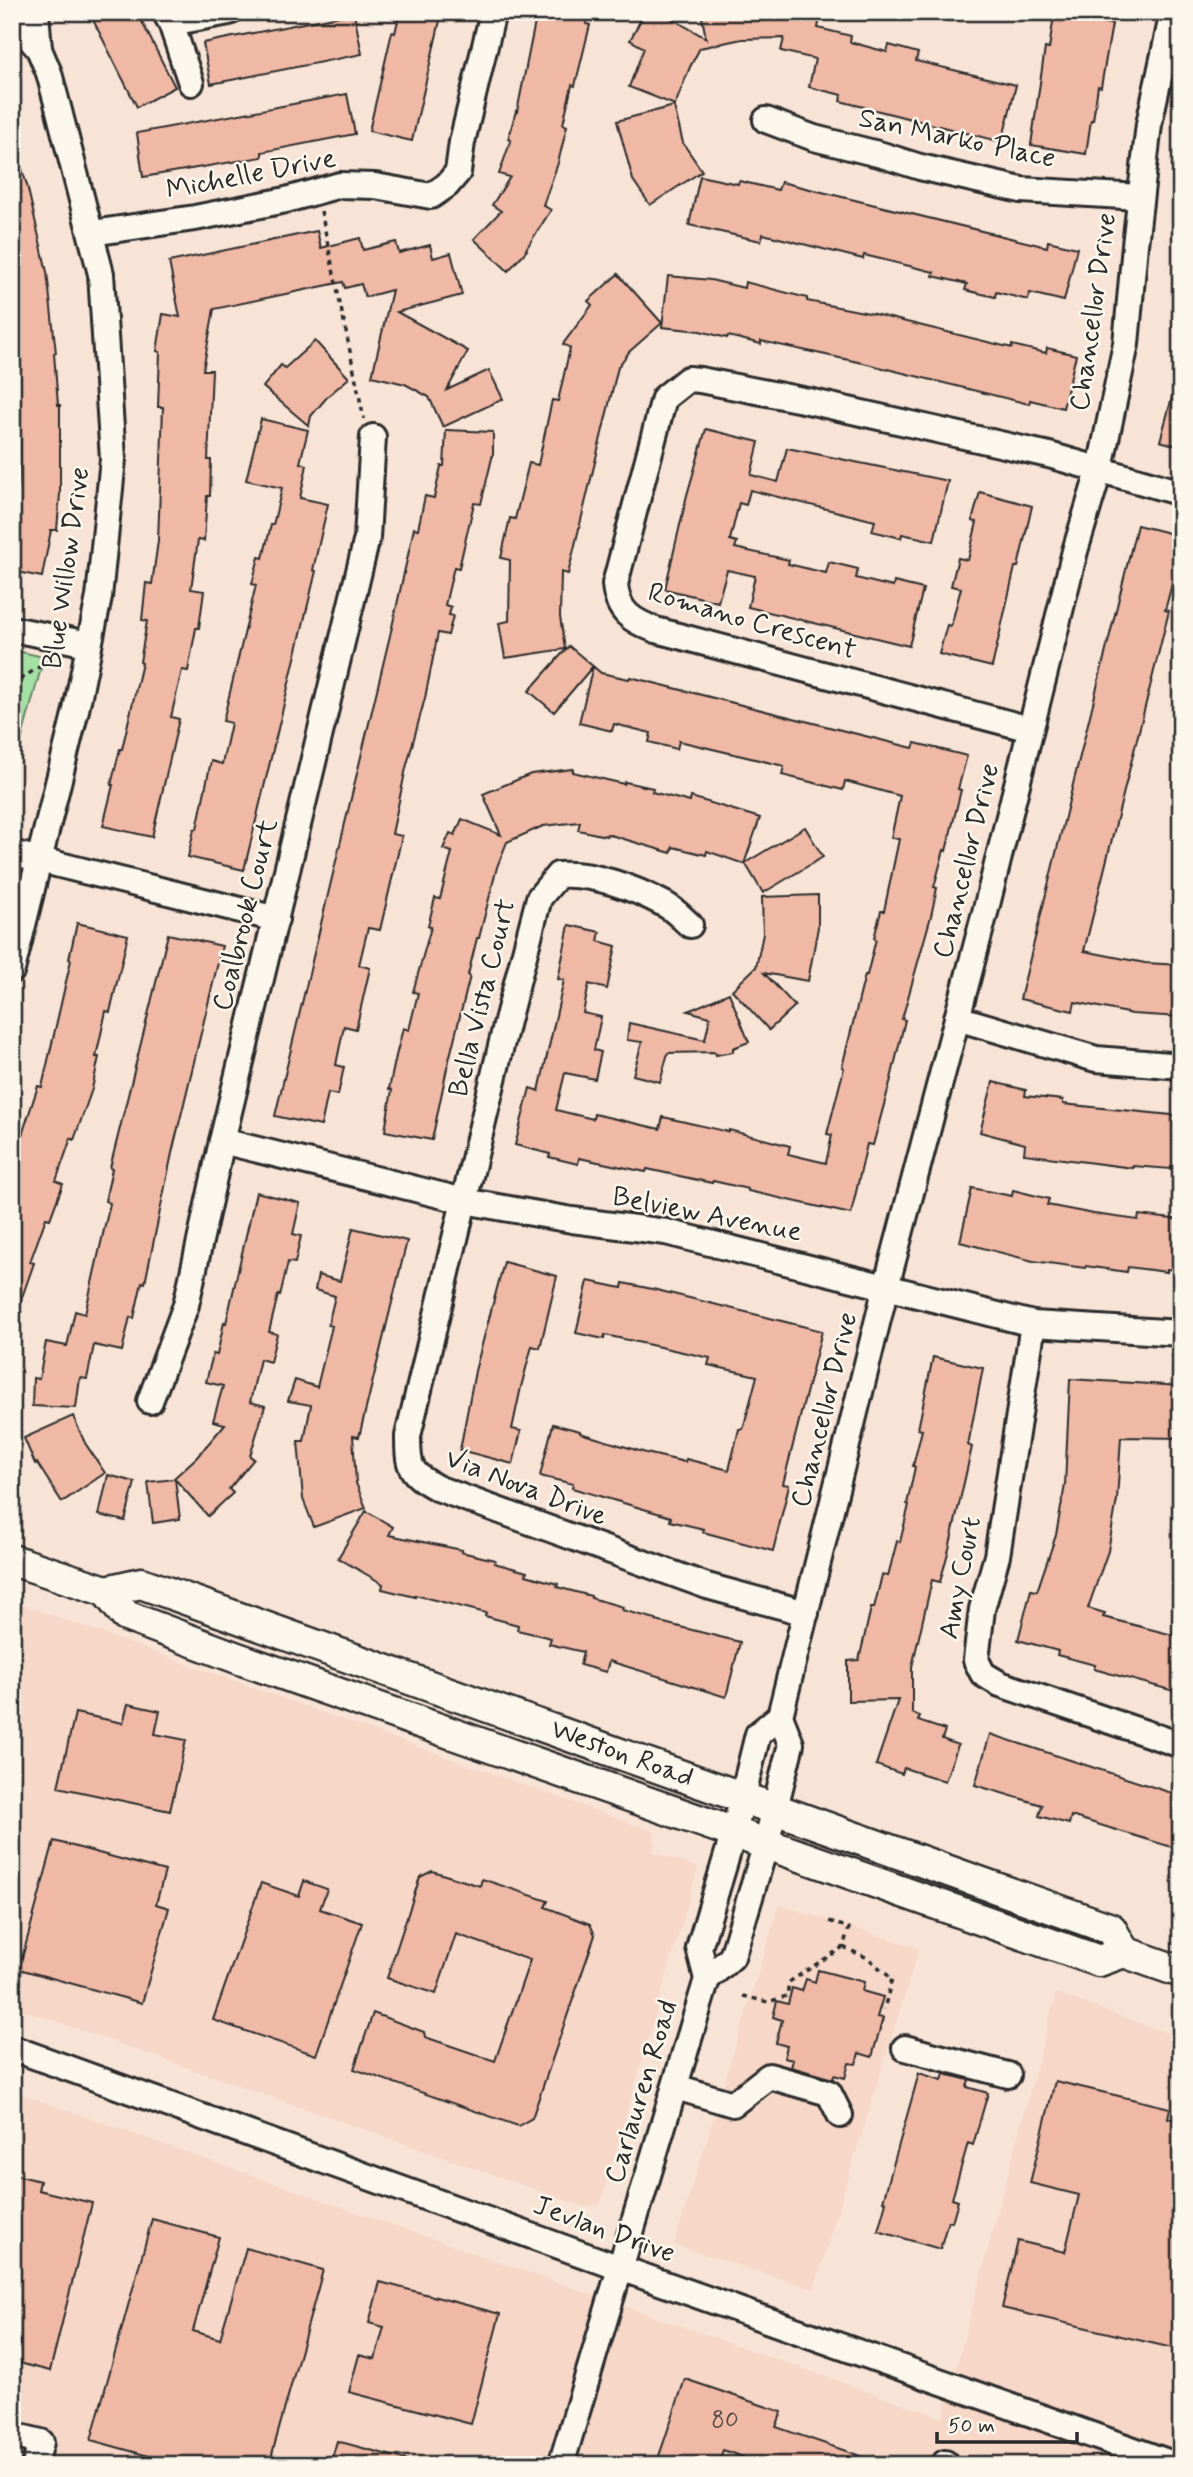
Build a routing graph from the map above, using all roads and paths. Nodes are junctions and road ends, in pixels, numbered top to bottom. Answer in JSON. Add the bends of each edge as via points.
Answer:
{"nodes":[{"id":1,"x":36,"y":12,"type":"edge"},
{"id":2,"x":229,"y":12,"type":"edge"},
{"id":3,"x":493,"y":12,"type":"edge"},
{"id":4,"x":1173,"y":12,"type":"edge"},
{"id":5,"x":12,"y":18,"type":"edge"},
{"id":6,"x":168,"y":18,"type":"edge"},
{"id":7,"x":39,"y":49,"type":"junction"},
{"id":8,"x":191,"y":83,"type":"dead end"},
{"id":9,"x":766,"y":120,"type":"dead end"},
{"id":10,"x":317,"y":191,"type":"junction"},
{"id":11,"x":1140,"y":197,"type":"junction"},
{"id":12,"x":92,"y":233,"type":"junction"},
{"id":13,"x":373,"y":437,"type":"joint"},
{"id":14,"x":1100,"y":468,"type":"junction"},
{"id":15,"x":1181,"y":493,"type":"edge"},
{"id":16,"x":12,"y":629,"type":"edge"},
{"id":17,"x":83,"y":643,"type":"junction"},
{"id":18,"x":12,"y":685,"type":"edge"},
{"id":19,"x":1030,"y":729,"type":"junction"},
{"id":20,"x":12,"y":853,"type":"edge"},
{"id":21,"x":38,"y":860,"type":"junction"},
{"id":22,"x":276,"y":919,"type":"junction"},
{"id":23,"x":690,"y":925,"type":"dead end"},
{"id":24,"x":12,"y":970,"type":"edge"},
{"id":25,"x":957,"y":1018,"type":"junction"},
{"id":26,"x":1181,"y":1066,"type":"edge"},
{"id":27,"x":222,"y":1141,"type":"junction"},
{"id":28,"x":464,"y":1201,"type":"junction"},
{"id":29,"x":886,"y":1287,"type":"junction"},
{"id":30,"x":1033,"y":1324,"type":"junction"},
{"id":31,"x":1181,"y":1333,"type":"edge"},
{"id":32,"x":150,"y":1401,"type":"dead end"},
{"id":33,"x":12,"y":1560,"type":"edge"},
{"id":34,"x":106,"y":1591,"type":"junction"},
{"id":35,"x":806,"y":1613,"type":"junction"},
{"id":36,"x":780,"y":1716,"type":"junction"},
{"id":37,"x":1181,"y":1745,"type":"edge"},
{"id":38,"x":741,"y":1797,"type":"junction"},
{"id":39,"x":773,"y":1809,"type":"junction"},
{"id":40,"x":734,"y":1832,"type":"junction"},
{"id":41,"x":766,"y":1844,"type":"junction"},
{"id":42,"x":826,"y":1920,"type":"dead end"},
{"id":43,"x":843,"y":1947,"type":"junction"},
{"id":44,"x":1124,"y":1952,"type":"junction"},
{"id":45,"x":1181,"y":1972,"type":"edge"},
{"id":46,"x":708,"y":1979,"type":"junction"},
{"id":47,"x":743,"y":1996,"type":"dead end"},
{"id":48,"x":884,"y":2009,"type":"dead end"},
{"id":49,"x":12,"y":2048,"type":"edge"},
{"id":50,"x":905,"y":2048,"type":"dead end"},
{"id":51,"x":1007,"y":2075,"type":"dead end"},
{"id":52,"x":676,"y":2087,"type":"junction"},
{"id":53,"x":840,"y":2115,"type":"dead end"},
{"id":54,"x":620,"y":2268,"type":"junction"},
{"id":55,"x":12,"y":2435,"type":"edge"},
{"id":56,"x":35,"y":2465,"type":"edge"},
{"id":57,"x":561,"y":2465,"type":"edge"},
{"id":58,"x":1176,"y":2465,"type":"edge"}],
"edges":[{"from":1,"to":7,"type":"street","name":"Blue Willow Drive"},
{"from":2,"to":6,"type":"street"},
{"from":3,"to":10,"type":"street","name":"Michelle Drive","via":[[458,172],[447,185],[431,196],[375,186],[340,185]]},
{"from":4,"to":11,"type":"street","name":"Chancellor Drive","via":[[1149,124]]},
{"from":5,"to":7,"type":"street","name":"Blue Willow Drive"},
{"from":6,"to":8,"type":"street"},
{"from":7,"to":12,"type":"street","name":"Blue Willow Drive"},
{"from":9,"to":11,"type":"street","name":"San Marko Place","via":[[814,138],[1021,190]]},
{"from":10,"to":12,"type":"street","name":"Michelle Drive","via":[[195,218]]},
{"from":10,"to":13,"type":"path","via":[[362,412]]},
{"from":11,"to":14,"type":"street","name":"Chancellor Drive","via":[[1126,344]]},
{"from":12,"to":17,"type":"street","name":"Blue Willow Drive","via":[[101,274],[113,459],[99,597]]},
{"from":13,"to":22,"type":"street","name":"Coalbrook Court","via":[[367,538]]},
{"from":14,"to":15,"type":"street","name":"Romano Crescent"},
{"from":14,"to":19,"type":"street","name":"Chancellor Drive"},
{"from":14,"to":19,"type":"street","name":"Romano Crescent","via":[[700,380],[688,379],[664,398],[615,584],[626,616],[656,630]]},
{"from":16,"to":17,"type":"street"},
{"from":17,"to":18,"type":"path"},
{"from":17,"to":21,"type":"street","name":"Blue Willow Drive","via":[[76,710]]},
{"from":19,"to":25,"type":"street","name":"Chancellor Drive"},
{"from":20,"to":21,"type":"street"},
{"from":21,"to":22,"type":"street"},
{"from":21,"to":24,"type":"street","name":"Blue Willow Drive"},
{"from":22,"to":27,"type":"street","name":"Coalbrook Court"},
{"from":23,"to":28,"type":"street","name":"Bella Vista Court","via":[[666,905],[625,887],[568,874],[551,880],[539,898]]},
{"from":25,"to":26,"type":"street","via":[[1096,1059]]},
{"from":25,"to":29,"type":"street","name":"Chancellor Drive"},
{"from":27,"to":28,"type":"street","name":"Belview Avenue"},
{"from":27,"to":32,"type":"street","name":"Coalbrook Court","via":[[186,1305]]},
{"from":28,"to":29,"type":"street","name":"Belview Avenue","via":[[666,1232]]},
{"from":28,"to":35,"type":"street","name":"Via Nova Drive","via":[[408,1436],[411,1471],[436,1488],[682,1577]]},
{"from":29,"to":30,"type":"street","name":"Belview Avenue"},
{"from":29,"to":35,"type":"street","name":"Chancellor Drive"},
{"from":30,"to":31,"type":"street","name":"Belview Avenue"},
{"from":30,"to":37,"type":"street","name":"Amy Court","via":[[976,1660],[983,1675],[1000,1684]]},
{"from":33,"to":34,"type":"main road"},
{"from":34,"to":38,"type":"main road","name":"Weston Road","via":[[141,1583]]},
{"from":34,"to":40,"type":"main road","name":"Weston Road","via":[[126,1616]]},
{"from":35,"to":36,"type":"street","name":"Chancellor Drive"},
{"from":36,"to":38,"type":"street","via":[[758,1734]]},
{"from":36,"to":39,"type":"street","via":[[791,1744]]},
{"from":38,"to":39,"type":"main road","name":"Weston Road"},
{"from":38,"to":40,"type":"street","name":"Carlauren Road"},
{"from":39,"to":41,"type":"street","name":"Carlauren Road"},
{"from":39,"to":44,"type":"main road","name":"Weston Road","via":[[1111,1929]]},
{"from":40,"to":41,"type":"main road","name":"Weston Road"},
{"from":40,"to":46,"type":"street","name":"Carlauren Road","via":[[699,1948]]},
{"from":41,"to":44,"type":"main road","name":"Weston Road","via":[[1099,1961]]},
{"from":41,"to":46,"type":"street","name":"Carlauren Road","via":[[732,1958]]},
{"from":42,"to":43,"type":"path","via":[[849,1928]]},
{"from":43,"to":47,"type":"path","via":[[789,1982],[787,1996],[768,2003]]},
{"from":43,"to":48,"type":"path","via":[[868,1958],[892,1979]]},
{"from":44,"to":45,"type":"main road"},
{"from":46,"to":52,"type":"street","name":"Carlauren Road"},
{"from":49,"to":54,"type":"street","name":"Jevlan Drive"},
{"from":50,"to":51,"type":"street"},
{"from":52,"to":53,"type":"street","via":[[733,2104],[769,2076],[829,2093]]},
{"from":52,"to":54,"type":"street","name":"Carlauren Road"},
{"from":54,"to":57,"type":"street","name":"Carlauren Road"},
{"from":54,"to":58,"type":"street","name":"Jevlan Drive"},
{"from":55,"to":56,"type":"street","via":[[41,2442]]}]}
